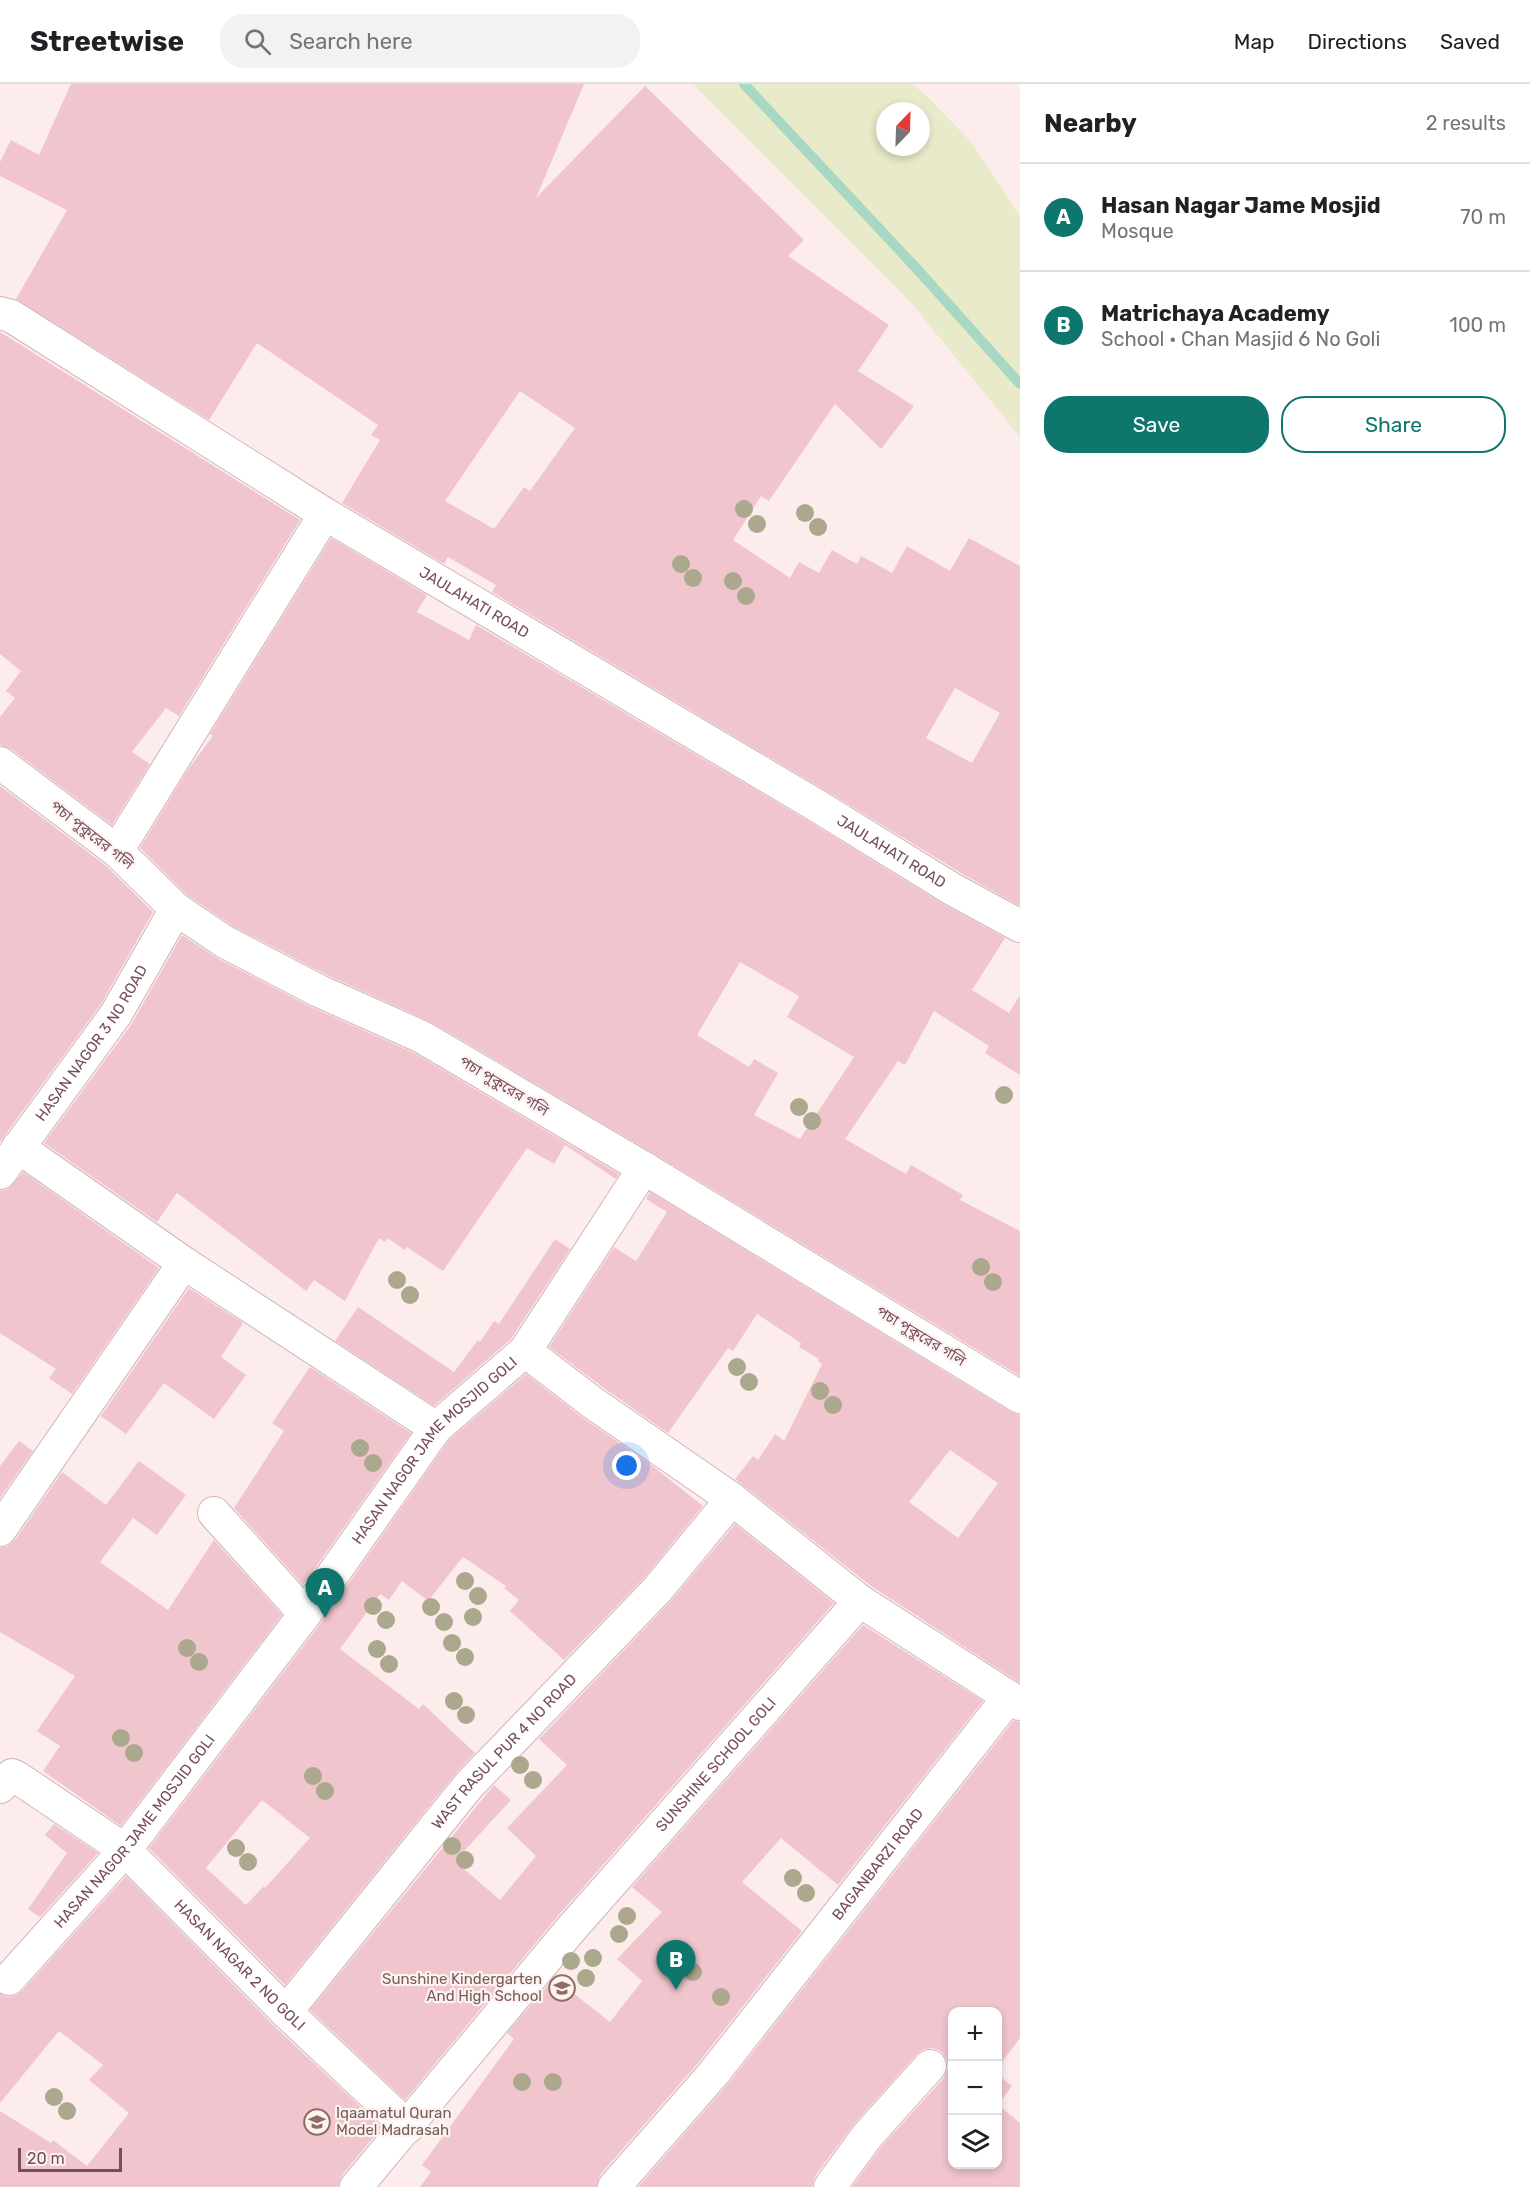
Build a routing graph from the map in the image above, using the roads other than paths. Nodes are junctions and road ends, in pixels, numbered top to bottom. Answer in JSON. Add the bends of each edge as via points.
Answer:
{"nodes":[{"id":1,"x":0,"y":313,"type":"edge"},
{"id":2,"x":325,"y":514,"type":"junction"},
{"id":3,"x":3,"y":773,"type":"edge"},
{"id":4,"x":117,"y":850,"type":"junction"},
{"id":5,"x":176,"y":909,"type":"junction"},
{"id":6,"x":1020,"y":926,"type":"edge"},
{"id":7,"x":18,"y":1147,"type":"junction"},
{"id":8,"x":644,"y":1168,"type":"junction"},
{"id":9,"x":0,"y":1173,"type":"edge"},
{"id":10,"x":184,"y":1263,"type":"junction"},
{"id":11,"x":525,"y":1352,"type":"junction"},
{"id":12,"x":1020,"y":1397,"type":"edge"},
{"id":13,"x":436,"y":1428,"type":"junction"},
{"id":14,"x":732,"y":1499,"type":"junction"},
{"id":15,"x":214,"y":1513,"type":"dead end"},
{"id":16,"x":0,"y":1530,"type":"edge"},
{"id":17,"x":860,"y":1601,"type":"junction"},
{"id":18,"x":305,"y":1614,"type":"junction"},
{"id":19,"x":1015,"y":1700,"type":"edge"},
{"id":20,"x":0,"y":1787,"type":"edge"},
{"id":21,"x":124,"y":1850,"type":"junction"},
{"id":22,"x":9,"y":1979,"type":"dead end"},
{"id":23,"x":285,"y":2012,"type":"junction"},
{"id":24,"x":930,"y":2066,"type":"dead end"},
{"id":25,"x":408,"y":2127,"type":"junction"},
{"id":26,"x":356,"y":2187,"type":"edge"},
{"id":27,"x":614,"y":2187,"type":"edge"},
{"id":28,"x":830,"y":2187,"type":"edge"}],
"edges":[{"from":1,"to":2,"type":"street","name":"JAULAHATI ROAD","via":[[11,316]]},
{"from":2,"to":4,"type":"street"},
{"from":2,"to":6,"type":"street","name":"JAULAHATI ROAD"},
{"from":3,"to":4,"type":"street","name":"পচা পুকুরের গলি"},
{"from":4,"to":5,"type":"street","name":"পচা পুকুরের গলি"},
{"from":5,"to":7,"type":"street","name":"HASAN NAGOR 3 NO ROAD","via":[[117,1014]]},
{"from":5,"to":8,"type":"street","name":"পচা পুকুরের গলি","via":[[225,942],[319,991],[422,1037]]},
{"from":7,"to":9,"type":"street","name":"HASAN NAGOR 3 NO ROAD"},
{"from":7,"to":10,"type":"street"},
{"from":8,"to":11,"type":"street","name":"HASAN NAGOR JAME MOSJID GOLI"},
{"from":8,"to":12,"type":"street","name":"পচা পুকুরের গলি"},
{"from":10,"to":13,"type":"street"},
{"from":10,"to":16,"type":"street"},
{"from":11,"to":13,"type":"street","name":"HASAN NAGOR JAME MOSJID GOLI"},
{"from":11,"to":14,"type":"street"},
{"from":13,"to":18,"type":"street","name":"HASAN NAGOR JAME MOSJID GOLI"},
{"from":14,"to":17,"type":"street"},
{"from":14,"to":23,"type":"street","name":"WAST RASUL PUR 4 NO ROAD","via":[[657,1590],[469,1785]]},
{"from":15,"to":18,"type":"street"},
{"from":17,"to":19,"type":"street"},
{"from":17,"to":25,"type":"street","name":"SUNSHINE SCHOOL GOLI","via":[[571,1929]]},
{"from":18,"to":21,"type":"street","name":"HASAN NAGOR JAME MOSJID GOLI"},
{"from":19,"to":27,"type":"street","name":"BAGANBARZI ROAD","via":[[713,2074]]},
{"from":20,"to":21,"type":"street","name":"HASAN NAGAR 2 NO GOLI","via":[[12,1775]]},
{"from":21,"to":22,"type":"street","name":"HASAN NAGOR JAME MOSJID GOLI"},
{"from":21,"to":23,"type":"street","name":"HASAN NAGAR 2 NO GOLI"},
{"from":23,"to":25,"type":"street","name":"HASAN NAGAR 2 NO GOLI"},
{"from":24,"to":28,"type":"street","via":[[867,2136]]},
{"from":25,"to":26,"type":"street","name":"SUNSHINE SCHOOL GOLI"}]}
